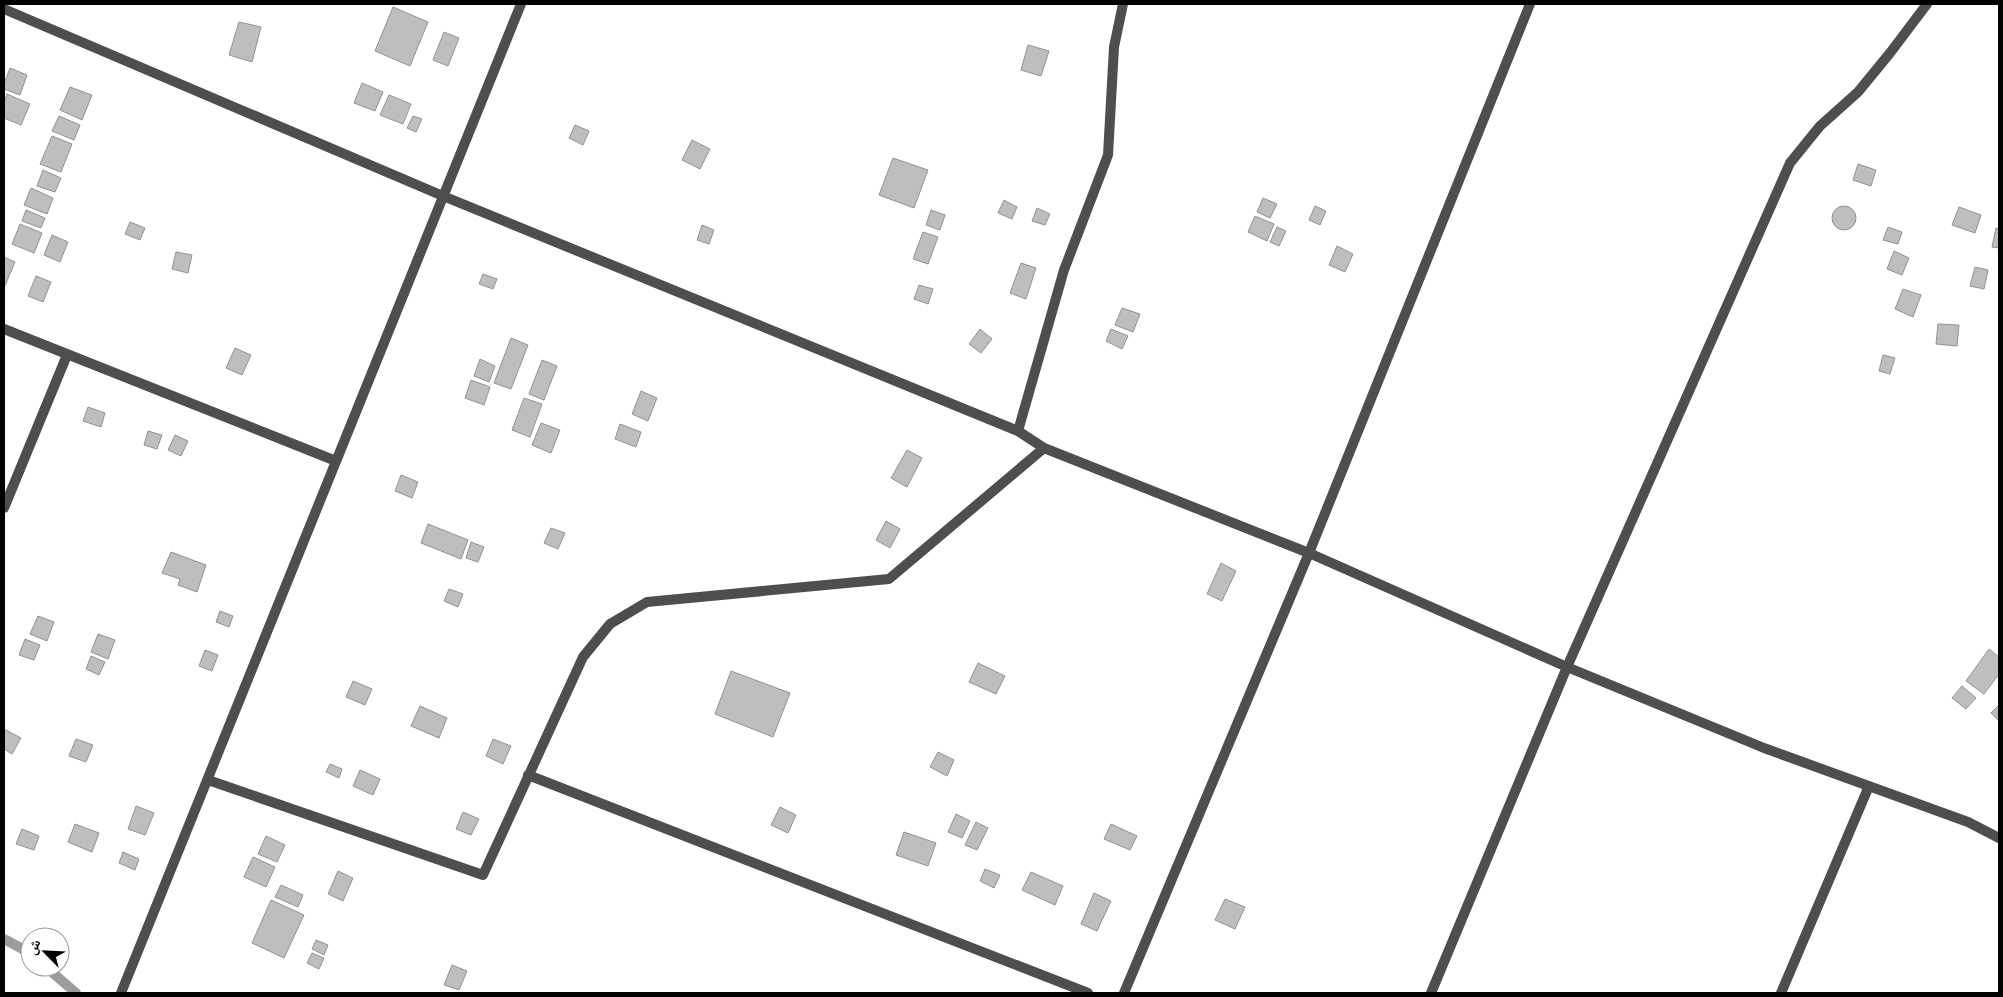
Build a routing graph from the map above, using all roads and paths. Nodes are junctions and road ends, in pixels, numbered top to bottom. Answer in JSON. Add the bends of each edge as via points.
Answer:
{"nodes":[{"id":1,"x":521,"y":4,"type":"edge"},
{"id":2,"x":1123,"y":4,"type":"edge"},
{"id":3,"x":1530,"y":4,"type":"edge"},
{"id":4,"x":1927,"y":4,"type":"edge"},
{"id":5,"x":4,"y":9,"type":"edge"},
{"id":6,"x":443,"y":196,"type":"junction"},
{"id":7,"x":4,"y":330,"type":"edge"},
{"id":8,"x":67,"y":355,"type":"junction"},
{"id":9,"x":1018,"y":431,"type":"junction"},
{"id":10,"x":1044,"y":448,"type":"junction"},
{"id":11,"x":336,"y":461,"type":"junction"},
{"id":12,"x":4,"y":508,"type":"edge"},
{"id":13,"x":1309,"y":554,"type":"junction"},
{"id":14,"x":1567,"y":667,"type":"junction"},
{"id":15,"x":528,"y":775,"type":"junction"},
{"id":16,"x":208,"y":780,"type":"junction"},
{"id":17,"x":1869,"y":786,"type":"junction"},
{"id":18,"x":1999,"y":838,"type":"edge"},
{"id":19,"x":121,"y":993,"type":"edge"},
{"id":20,"x":1088,"y":993,"type":"edge"},
{"id":21,"x":1124,"y":993,"type":"edge"},
{"id":22,"x":1431,"y":993,"type":"edge"},
{"id":23,"x":1781,"y":993,"type":"edge"}],
"edges":[{"from":1,"to":6,"type":"street"},
{"from":2,"to":9,"type":"street","via":[[1114,48],[1108,155],[1064,270]]},
{"from":3,"to":13,"type":"street"},
{"from":4,"to":14,"type":"street","via":[[1858,92],[1820,126],[1790,163]]},
{"from":5,"to":6,"type":"street"},
{"from":6,"to":9,"type":"street"},
{"from":6,"to":11,"type":"street"},
{"from":7,"to":8,"type":"street"},
{"from":8,"to":11,"type":"street"},
{"from":8,"to":12,"type":"street"},
{"from":9,"to":10,"type":"street"},
{"from":10,"to":13,"type":"street"},
{"from":10,"to":15,"type":"street","via":[[889,579],[647,602],[610,624],[582,657]]},
{"from":11,"to":16,"type":"street"},
{"from":13,"to":14,"type":"street"},
{"from":13,"to":21,"type":"street"},
{"from":14,"to":17,"type":"street","via":[[1764,748]]},
{"from":14,"to":22,"type":"street"},
{"from":15,"to":16,"type":"street","via":[[483,875]]},
{"from":15,"to":20,"type":"street"},
{"from":16,"to":19,"type":"street"},
{"from":17,"to":18,"type":"street","via":[[1968,822]]},
{"from":17,"to":23,"type":"street"}]}
